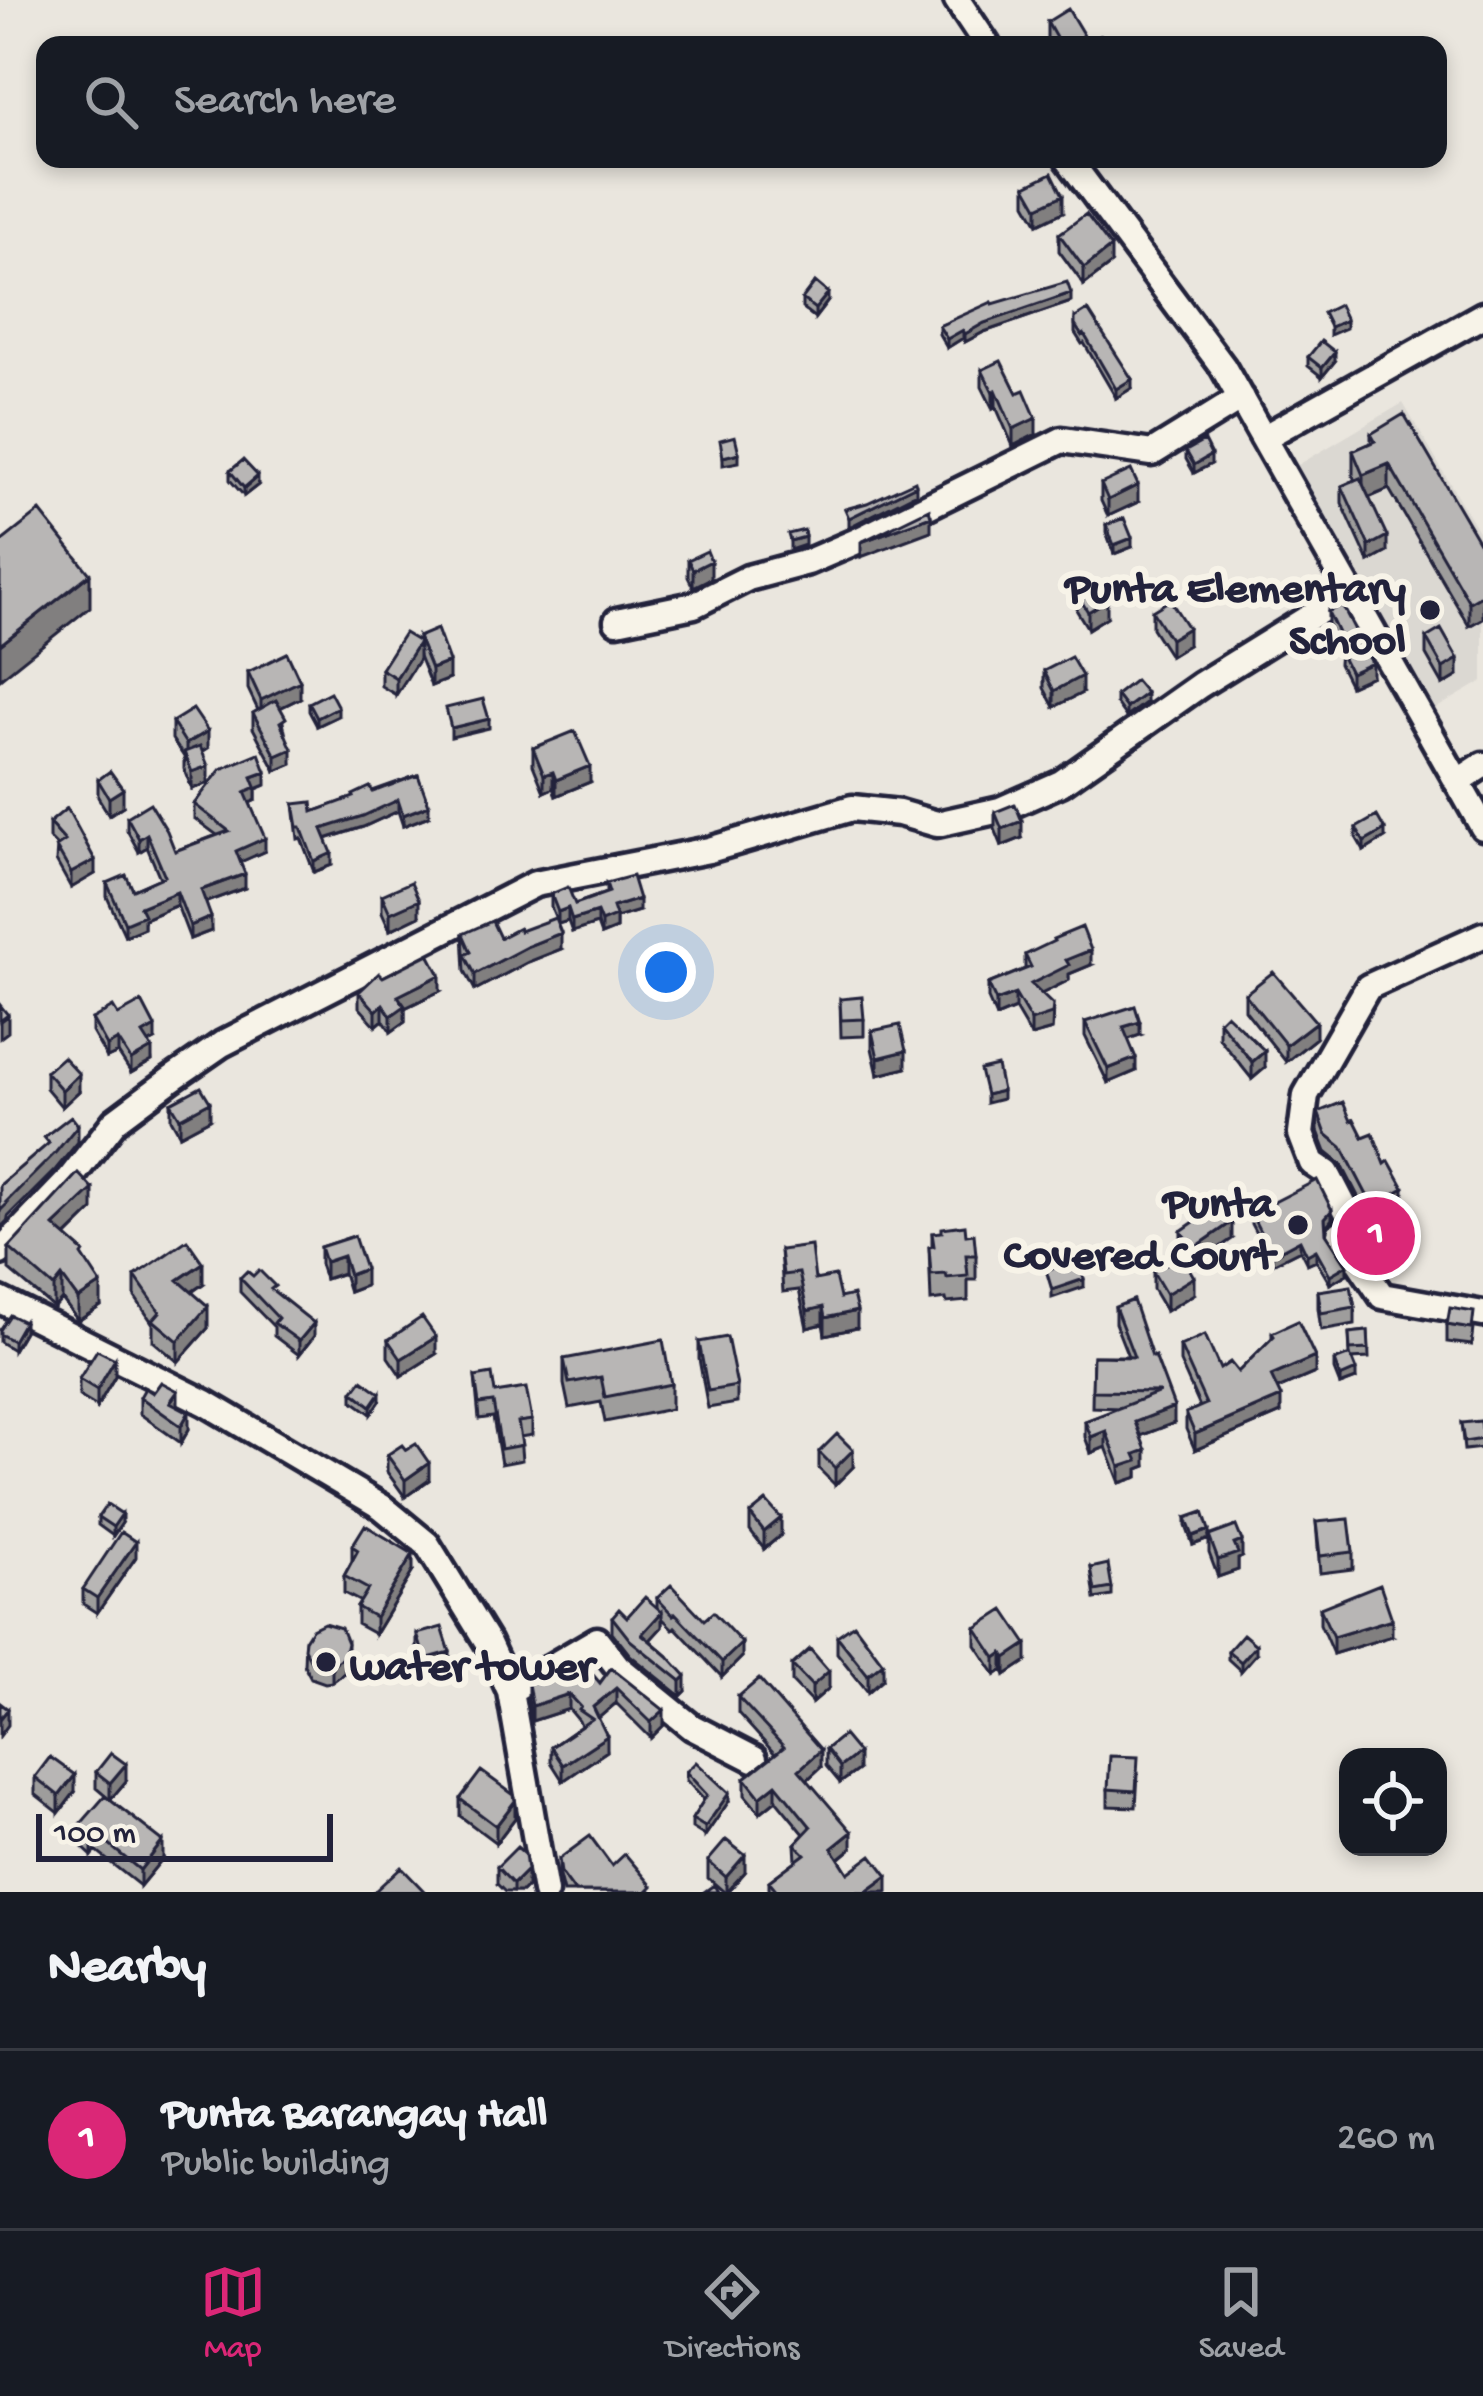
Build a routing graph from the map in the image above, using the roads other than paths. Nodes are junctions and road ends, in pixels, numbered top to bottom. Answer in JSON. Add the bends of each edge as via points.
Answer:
{"nodes":[{"id":1,"x":958,"y":0,"type":"edge"},
{"id":2,"x":981,"y":36,"type":"edge"},
{"id":3,"x":1075,"y":168,"type":"edge"},
{"id":4,"x":1483,"y":315,"type":"edge"},
{"id":5,"x":1240,"y":398,"type":"junction"},
{"id":6,"x":1263,"y":438,"type":"junction"},
{"id":7,"x":1350,"y":592,"type":"junction"},
{"id":8,"x":617,"y":621,"type":"dead end"},
{"id":9,"x":1483,"y":765,"type":"edge"},
{"id":10,"x":1457,"y":782,"type":"junction"},
{"id":11,"x":1483,"y":827,"type":"edge"},
{"id":12,"x":1483,"y":935,"type":"edge"},
{"id":13,"x":0,"y":1252,"type":"edge"},
{"id":14,"x":0,"y":1300,"type":"edge"},
{"id":15,"x":1483,"y":1314,"type":"edge"},
{"id":16,"x":510,"y":1691,"type":"junction"},
{"id":17,"x":754,"y":1759,"type":"dead end"},
{"id":18,"x":544,"y":1892,"type":"edge"}],
"edges":[{"from":1,"to":2,"type":"street"},
{"from":3,"to":5,"type":"street"},
{"from":4,"to":6,"type":"street"},
{"from":5,"to":6,"type":"street"},
{"from":5,"to":8,"type":"street","via":[[1152,453],[1062,440],[808,562],[694,604]]},
{"from":6,"to":7,"type":"street"},
{"from":7,"to":10,"type":"street"},
{"from":7,"to":13,"type":"street","via":[[1061,784],[1000,810],[937,824],[852,808],[709,850],[535,884],[222,1044],[116,1121]]},
{"from":9,"to":10,"type":"street"},
{"from":10,"to":11,"type":"street"},
{"from":12,"to":15,"type":"street","via":[[1368,987],[1306,1095],[1301,1134],[1354,1226],[1340,1234],[1382,1296]]},
{"from":14,"to":16,"type":"street","via":[[206,1403],[382,1507],[427,1544]]},
{"from":16,"to":17,"type":"street","via":[[597,1640],[692,1727]]},
{"from":16,"to":18,"type":"street"}]}
